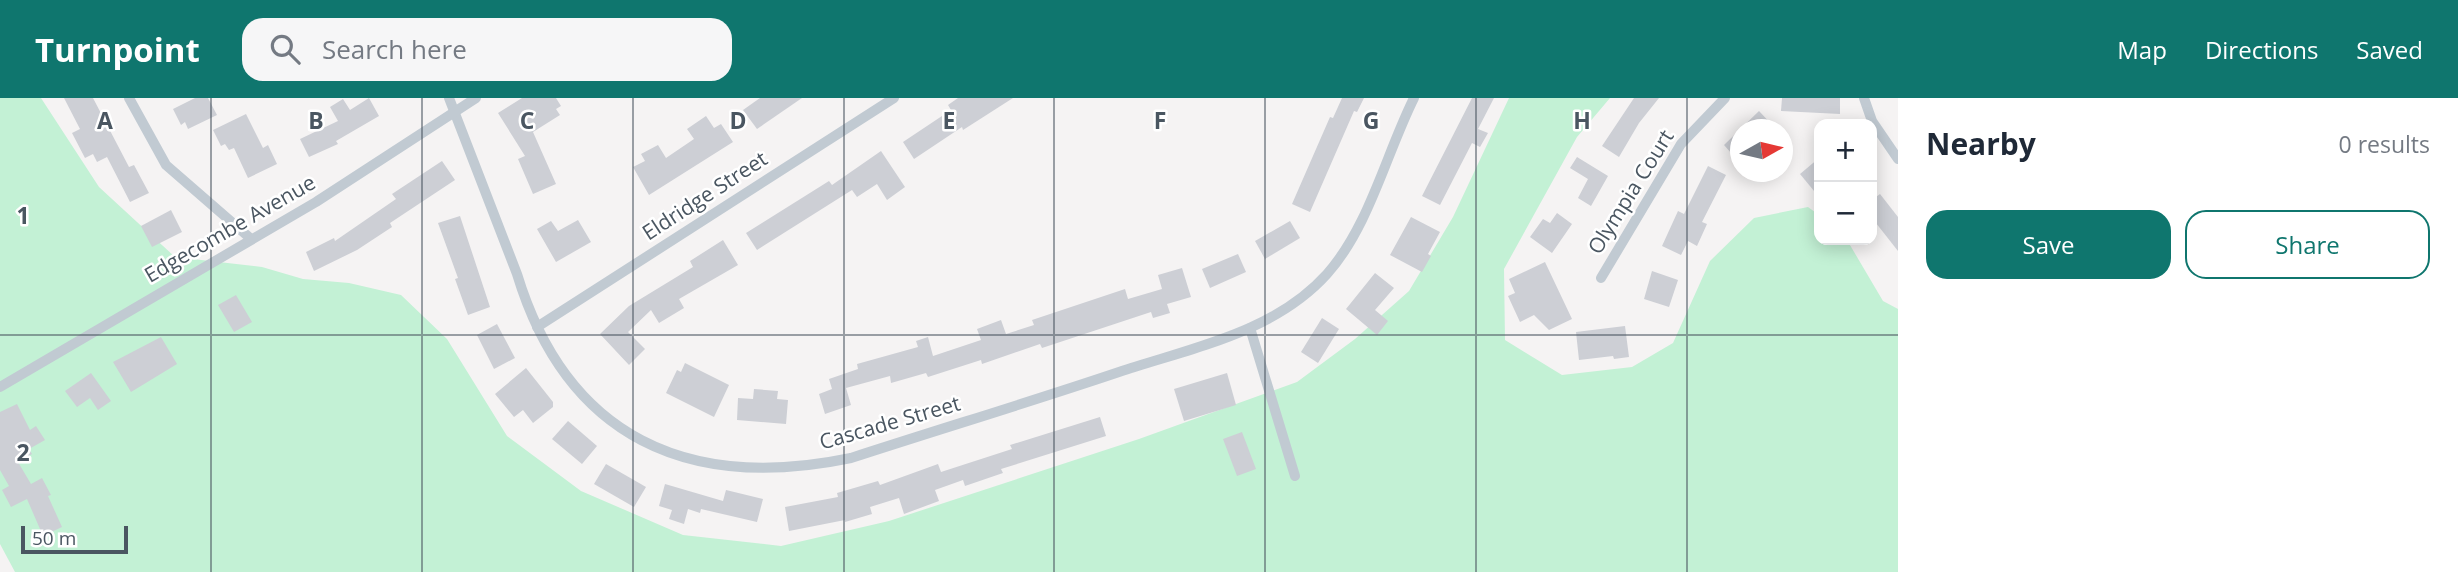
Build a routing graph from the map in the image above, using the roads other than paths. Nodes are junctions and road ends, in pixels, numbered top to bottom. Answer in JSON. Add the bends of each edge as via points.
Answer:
{"nodes":[{"id":1,"x":129,"y":98,"type":"edge"},
{"id":2,"x":449,"y":98,"type":"edge"},
{"id":3,"x":476,"y":98,"type":"edge"},
{"id":4,"x":894,"y":98,"type":"edge"},
{"id":5,"x":1414,"y":98,"type":"edge"},
{"id":6,"x":1725,"y":98,"type":"edge"},
{"id":7,"x":1864,"y":98,"type":"edge"},
{"id":8,"x":455,"y":112,"type":"junction"},
{"id":9,"x":1898,"y":159,"type":"edge"},
{"id":10,"x":250,"y":238,"type":"junction"},
{"id":11,"x":1601,"y":278,"type":"dead end"},
{"id":12,"x":537,"y":327,"type":"junction"},
{"id":13,"x":1250,"y":328,"type":"junction"},
{"id":14,"x":0,"y":387,"type":"edge"},
{"id":15,"x":1295,"y":476,"type":"dead end"}],
"edges":[{"from":1,"to":10,"type":"street","via":[[166,165]]},
{"from":2,"to":8,"type":"street","name":"Cascade Street"},
{"from":3,"to":8,"type":"street","name":"Edgecombe Avenue"},
{"from":4,"to":12,"type":"street","name":"Eldridge Street"},
{"from":5,"to":13,"type":"street","name":"Cascade Street","via":[[1345,250],[1307,293]]},
{"from":6,"to":11,"type":"street","name":"Olympia Court","via":[[1681,144]]},
{"from":7,"to":9,"type":"street","via":[[1876,130]]},
{"from":8,"to":10,"type":"street","name":"Edgecombe Avenue","via":[[316,202]]},
{"from":8,"to":12,"type":"street","name":"Cascade Street"},
{"from":10,"to":14,"type":"street","name":"Edgecombe Avenue"},
{"from":12,"to":13,"type":"street","name":"Cascade Street","via":[[585,398],[631,435],[684,458],[762,468],[851,458]]},
{"from":13,"to":15,"type":"street"}]}
